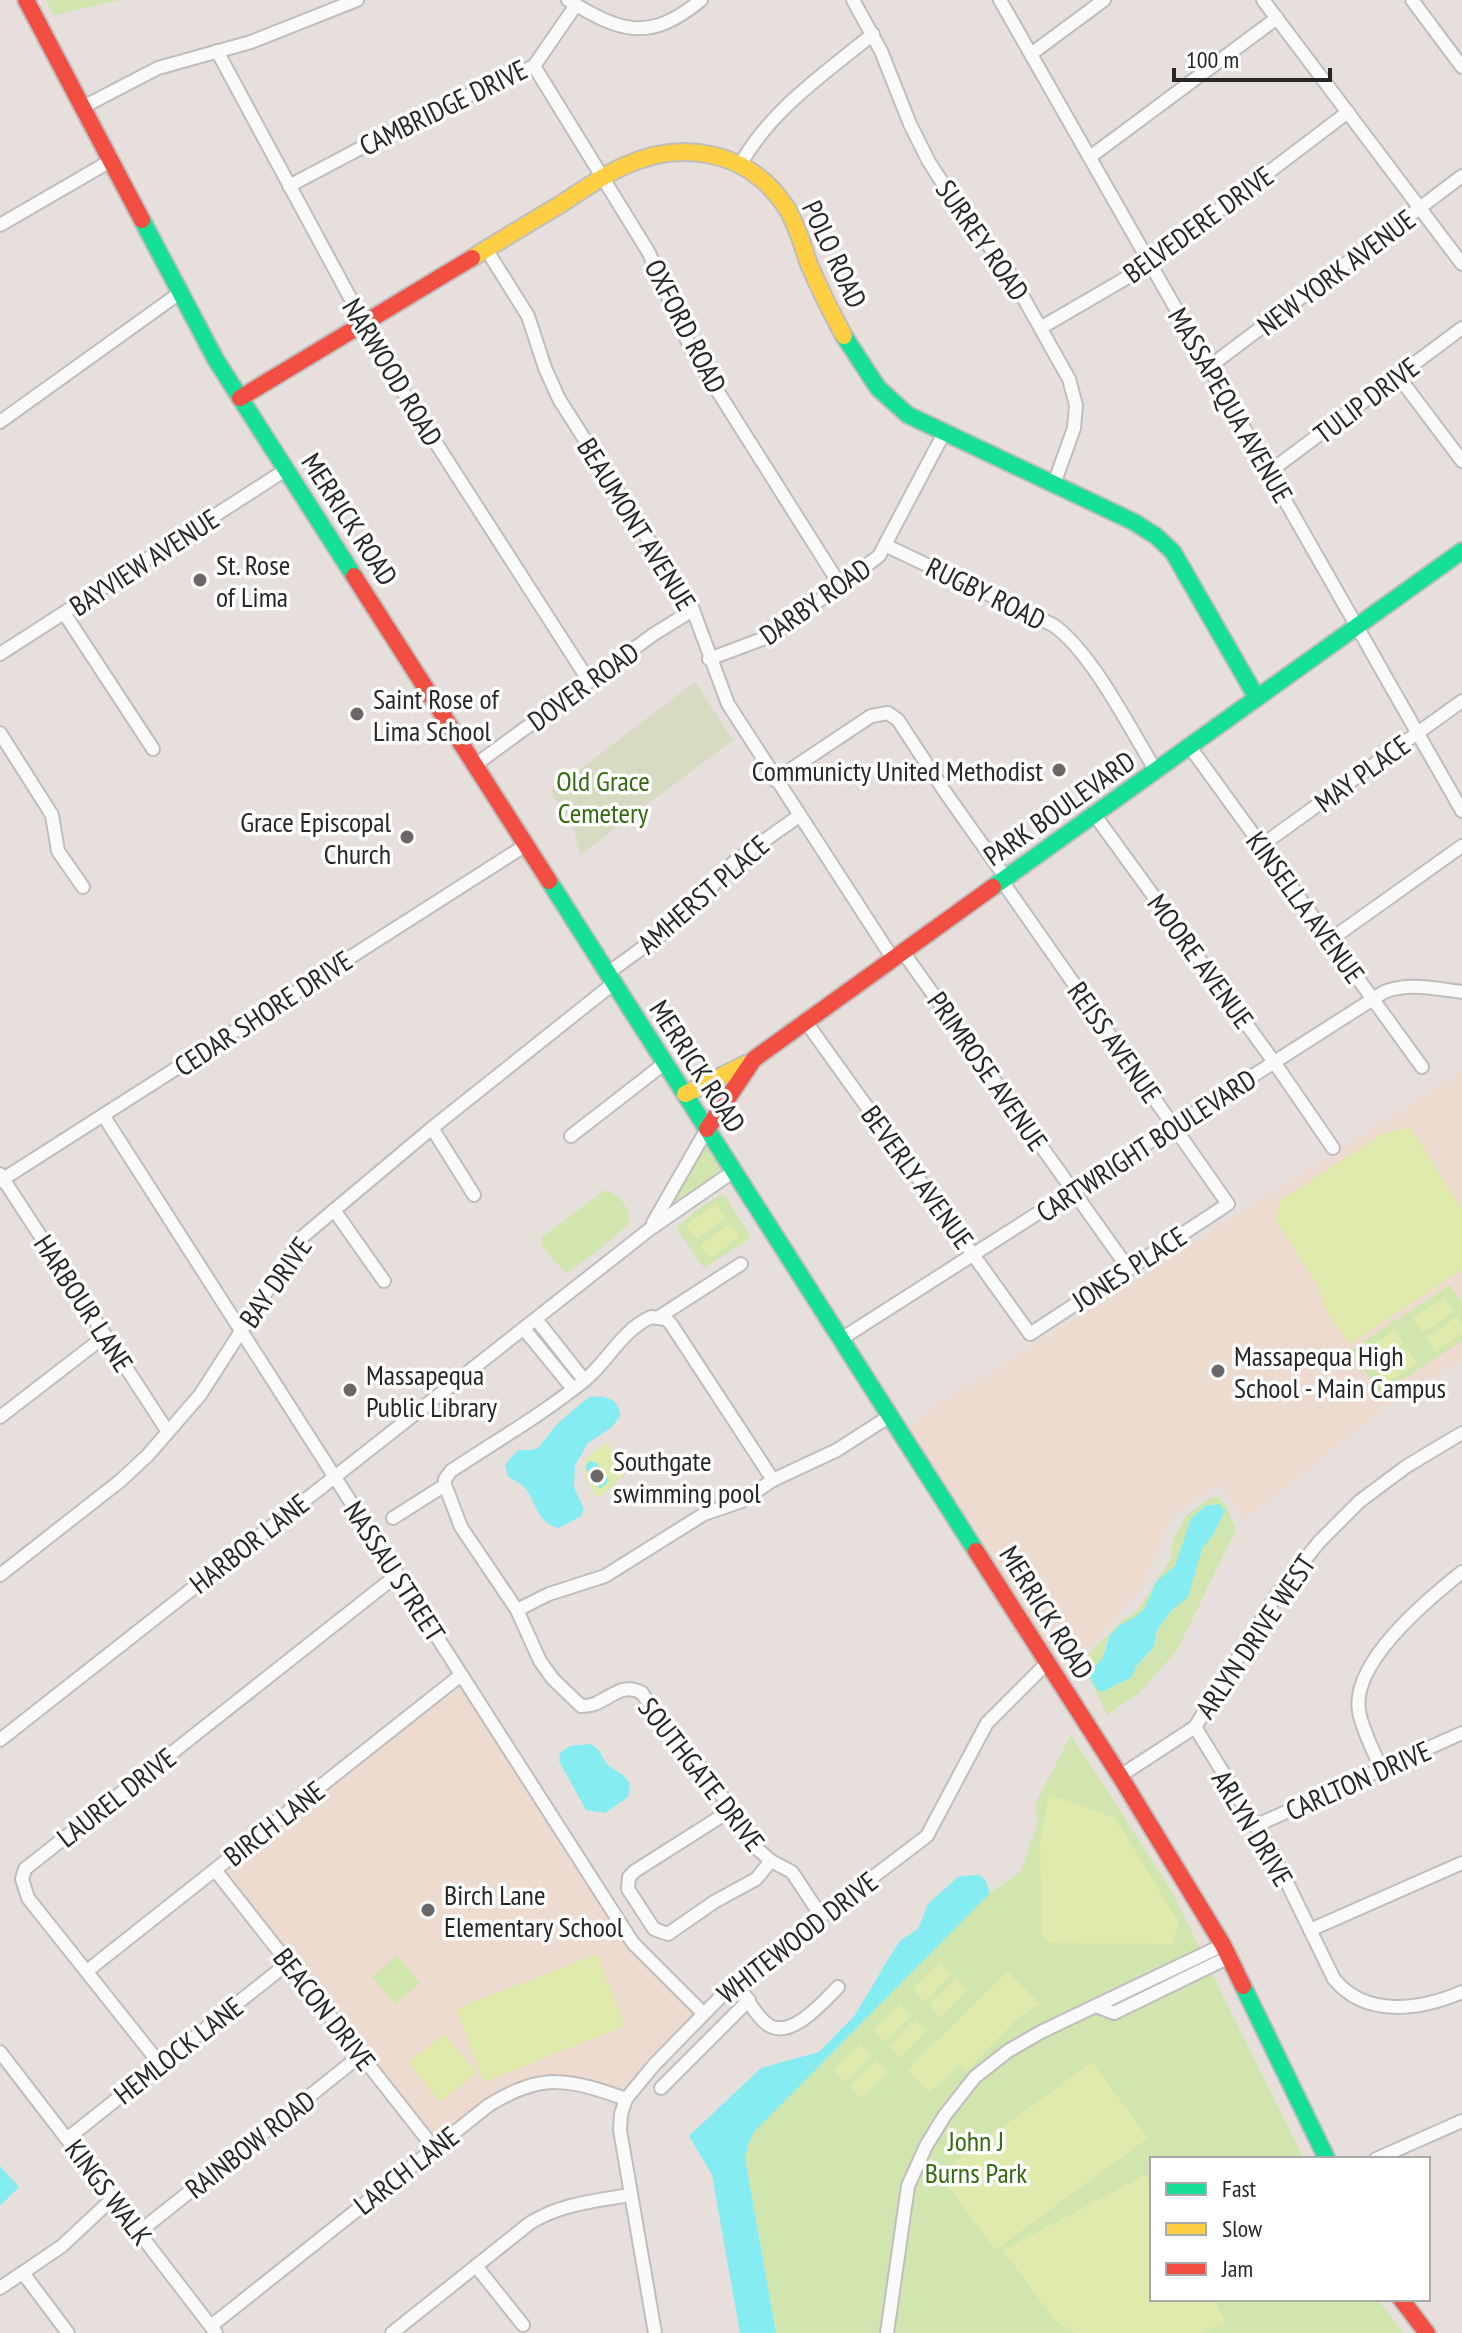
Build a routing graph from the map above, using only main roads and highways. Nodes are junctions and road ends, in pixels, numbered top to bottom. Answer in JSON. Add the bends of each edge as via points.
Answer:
{"nodes":[{"id":1,"x":26,"y":0,"type":"edge"},
{"id":2,"x":240,"y":398,"type":"junction"},
{"id":3,"x":1462,"y":551,"type":"edge"},
{"id":4,"x":1257,"y":698,"type":"junction"},
{"id":5,"x":754,"y":1059,"type":"junction"},
{"id":6,"x":685,"y":1094,"type":"junction"},
{"id":7,"x":707,"y":1129,"type":"junction"},
{"id":8,"x":1326,"y":2157,"type":"edge"},
{"id":9,"x":1403,"y":2301,"type":"edge"},
{"id":10,"x":1427,"y":2333,"type":"edge"}],
"edges":[{"from":1,"to":2,"type":"main road","name":"MERRICK ROAD"},
{"from":2,"to":4,"type":"main road","name":"POLO ROAD","via":[[633,161],[665,151],[706,153],[741,163],[788,210],[830,311],[881,391],[901,410],[1134,522],[1168,547]]},
{"from":2,"to":6,"type":"main road","name":"MERRICK ROAD"},
{"from":3,"to":4,"type":"main road","name":"PARK BOULEVARD"},
{"from":4,"to":5,"type":"main road","name":"PARK BOULEVARD"},
{"from":5,"to":6,"type":"main road"},
{"from":5,"to":7,"type":"main road","name":"PARK BOULEVARD"},
{"from":6,"to":7,"type":"main road","name":"MERRICK ROAD"},
{"from":7,"to":8,"type":"main road","name":"MERRICK ROAD","via":[[1226,1951]]},
{"from":9,"to":10,"type":"main road"}]}
